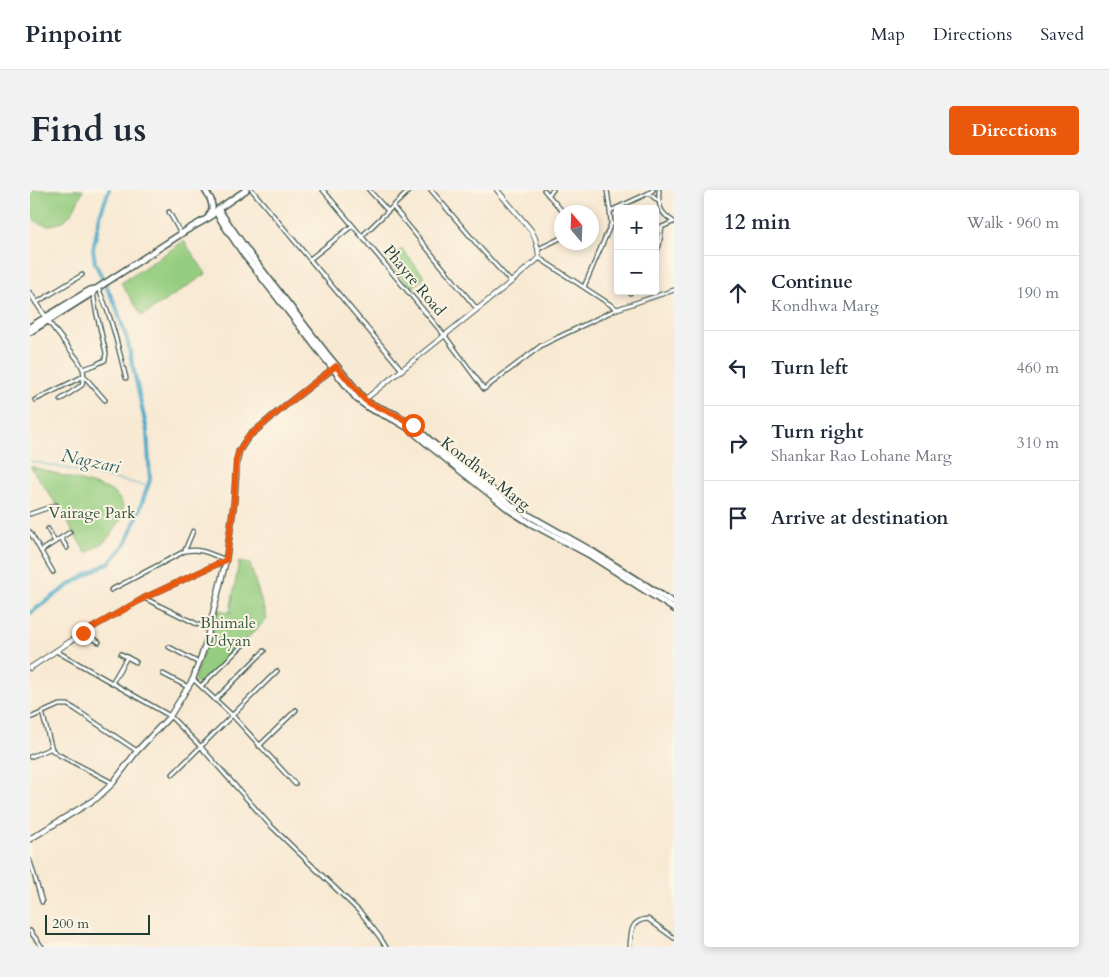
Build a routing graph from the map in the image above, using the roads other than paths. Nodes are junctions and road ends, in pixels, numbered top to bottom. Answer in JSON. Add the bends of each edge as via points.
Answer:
{"nodes":[{"id":1,"x":205,"y":190,"type":"edge"},
{"id":2,"x":246,"y":190,"type":"edge"},
{"id":3,"x":252,"y":190,"type":"edge"},
{"id":4,"x":323,"y":190,"type":"edge"},
{"id":5,"x":369,"y":190,"type":"edge"},
{"id":6,"x":410,"y":190,"type":"edge"},
{"id":7,"x":431,"y":190,"type":"edge"},
{"id":8,"x":497,"y":190,"type":"edge"},
{"id":9,"x":544,"y":190,"type":"edge"},
{"id":10,"x":554,"y":190,"type":"edge"},
{"id":11,"x":607,"y":190,"type":"edge"},
{"id":12,"x":653,"y":190,"type":"edge"},
{"id":13,"x":659,"y":190,"type":"edge"},
{"id":14,"x":648,"y":193,"type":"junction"},
{"id":15,"x":548,"y":195,"type":"junction"},
{"id":16,"x":210,"y":198,"type":"junction"},
{"id":17,"x":658,"y":201,"type":"junction"},
{"id":18,"x":557,"y":205,"type":"edge"},
{"id":19,"x":393,"y":207,"type":"junction"},
{"id":20,"x":217,"y":209,"type":"junction"},
{"id":21,"x":610,"y":210,"type":"junction"},
{"id":22,"x":388,"y":211,"type":"junction"},
{"id":23,"x":169,"y":212,"type":"dead end"},
{"id":24,"x":203,"y":221,"type":"junction"},
{"id":25,"x":674,"y":222,"type":"edge"},
{"id":26,"x":610,"y":224,"type":"junction"},
{"id":27,"x":614,"y":224,"type":"edge"},
{"id":28,"x":352,"y":226,"type":"junction"},
{"id":29,"x":659,"y":227,"type":"edge"},
{"id":30,"x":662,"y":227,"type":"junction"},
{"id":31,"x":181,"y":234,"type":"junction"},
{"id":32,"x":362,"y":236,"type":"junction"},
{"id":33,"x":554,"y":241,"type":"edge"},
{"id":34,"x":538,"y":249,"type":"junction"},
{"id":35,"x":658,"y":250,"type":"edge"},
{"id":36,"x":539,"y":258,"type":"junction"},
{"id":37,"x":310,"y":259,"type":"junction"},
{"id":38,"x":82,"y":275,"type":"dead end"},
{"id":39,"x":511,"y":282,"type":"junction"},
{"id":40,"x":584,"y":287,"type":"junction"},
{"id":41,"x":96,"y":289,"type":"junction"},
{"id":42,"x":674,"y":290,"type":"edge"},
{"id":43,"x":30,"y":293,"type":"edge"},
{"id":44,"x":36,"y":303,"type":"junction"},
{"id":45,"x":477,"y":309,"type":"junction"},
{"id":46,"x":618,"y":309,"type":"junction"},
{"id":47,"x":47,"y":320,"type":"junction"},
{"id":48,"x":30,"y":327,"type":"edge"},
{"id":49,"x":30,"y":332,"type":"edge"},
{"id":50,"x":445,"y":336,"type":"junction"},
{"id":51,"x":335,"y":368,"type":"junction"},
{"id":52,"x":83,"y":369,"type":"junction"},
{"id":53,"x":402,"y":370,"type":"junction"},
{"id":54,"x":84,"y":376,"type":"junction"},
{"id":55,"x":126,"y":378,"type":"dead end"},
{"id":56,"x":35,"y":400,"type":"dead end"},
{"id":57,"x":60,"y":400,"type":"dead end"},
{"id":58,"x":105,"y":400,"type":"dead end"},
{"id":59,"x":363,"y":401,"type":"junction"},
{"id":60,"x":56,"y":505,"type":"dead end"},
{"id":61,"x":30,"y":514,"type":"edge"},
{"id":62,"x":48,"y":529,"type":"dead end"},
{"id":63,"x":193,"y":531,"type":"dead end"},
{"id":64,"x":70,"y":532,"type":"dead end"},
{"id":65,"x":30,"y":533,"type":"edge"},
{"id":66,"x":61,"y":538,"type":"junction"},
{"id":67,"x":55,"y":542,"type":"junction"},
{"id":68,"x":67,"y":548,"type":"dead end"},
{"id":69,"x":41,"y":551,"type":"junction"},
{"id":70,"x":185,"y":551,"type":"junction"},
{"id":71,"x":226,"y":560,"type":"junction"},
{"id":72,"x":53,"y":572,"type":"dead end"},
{"id":73,"x":111,"y":590,"type":"dead end"},
{"id":74,"x":655,"y":594,"type":"junction"},
{"id":75,"x":144,"y":598,"type":"junction"},
{"id":76,"x":674,"y":603,"type":"edge"},
{"id":77,"x":674,"y":609,"type":"edge"},
{"id":78,"x":209,"y":630,"type":"junction"},
{"id":79,"x":83,"y":633,"type":"junction"},
{"id":80,"x":249,"y":639,"type":"dead end"},
{"id":81,"x":99,"y":642,"type":"dead end"},
{"id":82,"x":169,"y":647,"type":"dead end"},
{"id":83,"x":56,"y":650,"type":"junction"},
{"id":84,"x":264,"y":651,"type":"dead end"},
{"id":85,"x":121,"y":654,"type":"dead end"},
{"id":86,"x":127,"y":657,"type":"junction"},
{"id":87,"x":136,"y":662,"type":"dead end"},
{"id":88,"x":199,"y":663,"type":"junction"},
{"id":89,"x":30,"y":668,"type":"edge"},
{"id":90,"x":277,"y":671,"type":"dead end"},
{"id":91,"x":163,"y":674,"type":"dead end"},
{"id":92,"x":193,"y":679,"type":"junction"},
{"id":93,"x":112,"y":683,"type":"junction"},
{"id":94,"x":201,"y":686,"type":"junction"},
{"id":95,"x":188,"y":687,"type":"junction"},
{"id":96,"x":215,"y":700,"type":"junction"},
{"id":97,"x":296,"y":710,"type":"dead end"},
{"id":98,"x":42,"y":712,"type":"junction"},
{"id":99,"x":170,"y":716,"type":"junction"},
{"id":100,"x":232,"y":716,"type":"junction"},
{"id":101,"x":30,"y":718,"type":"edge"},
{"id":102,"x":200,"y":746,"type":"junction"},
{"id":103,"x":260,"y":746,"type":"junction"},
{"id":104,"x":52,"y":748,"type":"junction"},
{"id":105,"x":137,"y":752,"type":"junction"},
{"id":106,"x":30,"y":757,"type":"edge"},
{"id":107,"x":173,"y":774,"type":"dead end"},
{"id":108,"x":112,"y":783,"type":"junction"},
{"id":109,"x":295,"y":784,"type":"dead end"},
{"id":110,"x":30,"y":839,"type":"edge"},
{"id":111,"x":30,"y":861,"type":"edge"},
{"id":112,"x":42,"y":902,"type":"dead end"},
{"id":113,"x":30,"y":931,"type":"edge"},
{"id":114,"x":674,"y":938,"type":"edge"},
{"id":115,"x":42,"y":947,"type":"edge"},
{"id":116,"x":386,"y":947,"type":"edge"},
{"id":117,"x":630,"y":947,"type":"edge"}],
"edges":[{"from":1,"to":16,"type":"main road","name":"Kondhwa Marg"},
{"from":2,"to":20,"type":"main road"},
{"from":3,"to":37,"type":"street"},
{"from":4,"to":28,"type":"street","name":"Phayre Road"},
{"from":5,"to":22,"type":"street"},
{"from":6,"to":19,"type":"street"},
{"from":7,"to":39,"type":"street"},
{"from":8,"to":34,"type":"street","via":[[531,230]]},
{"from":9,"to":15,"type":"street"},
{"from":10,"to":15,"type":"street"},
{"from":11,"to":21,"type":"street"},
{"from":12,"to":14,"type":"street"},
{"from":13,"to":17,"type":"street"},
{"from":14,"to":17,"type":"street"},
{"from":14,"to":21,"type":"street"},
{"from":15,"to":18,"type":"street"},
{"from":16,"to":20,"type":"main road","name":"Kondhwa Marg"},
{"from":16,"to":24,"type":"main road","via":[[212,210]]},
{"from":17,"to":25,"type":"street","via":[[662,212]]},
{"from":19,"to":22,"type":"street"},
{"from":19,"to":45,"type":"street"},
{"from":20,"to":24,"type":"main road"},
{"from":20,"to":51,"type":"main road","name":"Kondhwa Marg","via":[[242,248]]},
{"from":21,"to":26,"type":"street"},
{"from":22,"to":32,"type":"street"},
{"from":23,"to":31,"type":"street"},
{"from":24,"to":31,"type":"main road"},
{"from":25,"to":30,"type":"street"},
{"from":26,"to":27,"type":"street"},
{"from":26,"to":40,"type":"street"},
{"from":28,"to":32,"type":"street","name":"Phayre Road"},
{"from":28,"to":37,"type":"street"},
{"from":29,"to":30,"type":"street"},
{"from":30,"to":35,"type":"street"},
{"from":31,"to":41,"type":"main road"},
{"from":32,"to":50,"type":"street","name":"Phayre Road"},
{"from":33,"to":34,"type":"street"},
{"from":34,"to":36,"type":"street"},
{"from":36,"to":39,"type":"street"},
{"from":36,"to":40,"type":"street"},
{"from":37,"to":53,"type":"street"},
{"from":38,"to":44,"type":"street"},
{"from":39,"to":45,"type":"street"},
{"from":40,"to":46,"type":"street"},
{"from":41,"to":47,"type":"main road"},
{"from":41,"to":52,"type":"street","via":[[96,311],[105,360]]},
{"from":41,"to":55,"type":"street","via":[[107,306]]},
{"from":42,"to":46,"type":"street"},
{"from":43,"to":44,"type":"street"},
{"from":44,"to":47,"type":"street"},
{"from":45,"to":50,"type":"street"},
{"from":46,"to":50,"type":"street","name":"Phayre Road","via":[[542,345],[484,389]]},
{"from":47,"to":48,"type":"main road"},
{"from":47,"to":49,"type":"main road"},
{"from":47,"to":52,"type":"street"},
{"from":50,"to":53,"type":"street"},
{"from":51,"to":59,"type":"main road","name":"Kondhwa Marg"},
{"from":51,"to":71,"type":"main road","via":[[248,437],[239,451]]},
{"from":52,"to":54,"type":"street"},
{"from":53,"to":59,"type":"street"},
{"from":54,"to":56,"type":"street"},
{"from":54,"to":57,"type":"street","via":[[82,385]]},
{"from":54,"to":58,"type":"street"},
{"from":59,"to":74,"type":"main road","name":"Kondhwa Marg","via":[[413,425],[514,507],[590,550]]},
{"from":60,"to":61,"type":"street"},
{"from":62,"to":67,"type":"street"},
{"from":63,"to":70,"type":"street"},
{"from":64,"to":66,"type":"street"},
{"from":65,"to":69,"type":"street"},
{"from":66,"to":67,"type":"street"},
{"from":66,"to":68,"type":"street"},
{"from":67,"to":69,"type":"street"},
{"from":69,"to":72,"type":"street"},
{"from":70,"to":71,"type":"street","via":[[196,549]]},
{"from":70,"to":73,"type":"street"},
{"from":71,"to":75,"type":"street"},
{"from":71,"to":78,"type":"main road"},
{"from":74,"to":76,"type":"main road","name":"Kondhwa Marg"},
{"from":74,"to":77,"type":"main road","name":"Kondhwa Marg"},
{"from":75,"to":78,"type":"street"},
{"from":75,"to":79,"type":"street"},
{"from":78,"to":88,"type":"main road"},
{"from":79,"to":81,"type":"street"},
{"from":79,"to":83,"type":"street"},
{"from":80,"to":94,"type":"street"},
{"from":82,"to":88,"type":"street"},
{"from":83,"to":89,"type":"street"},
{"from":83,"to":93,"type":"street"},
{"from":84,"to":96,"type":"street"},
{"from":85,"to":86,"type":"street"},
{"from":86,"to":87,"type":"street"},
{"from":86,"to":93,"type":"street"},
{"from":88,"to":92,"type":"main road"},
{"from":90,"to":100,"type":"street"},
{"from":91,"to":95,"type":"street"},
{"from":92,"to":94,"type":"street"},
{"from":92,"to":95,"type":"main road"},
{"from":93,"to":99,"type":"street"},
{"from":94,"to":96,"type":"street"},
{"from":95,"to":99,"type":"main road"},
{"from":96,"to":100,"type":"street"},
{"from":97,"to":103,"type":"street"},
{"from":98,"to":101,"type":"street"},
{"from":98,"to":104,"type":"street"},
{"from":98,"to":105,"type":"street","via":[[68,705]]},
{"from":99,"to":102,"type":"street"},
{"from":99,"to":105,"type":"main road"},
{"from":100,"to":102,"type":"street"},
{"from":100,"to":103,"type":"street"},
{"from":102,"to":107,"type":"street"},
{"from":102,"to":116,"type":"street","via":[[269,824],[361,914]]},
{"from":103,"to":109,"type":"street"},
{"from":104,"to":106,"type":"street"},
{"from":104,"to":108,"type":"street","via":[[59,755]]},
{"from":105,"to":108,"type":"main road"},
{"from":108,"to":110,"type":"main road","via":[[97,798]]},
{"from":111,"to":112,"type":"street"},
{"from":113,"to":115,"type":"street"},
{"from":114,"to":117,"type":"street","via":[[648,919],[642,919],[631,932]]}]}
